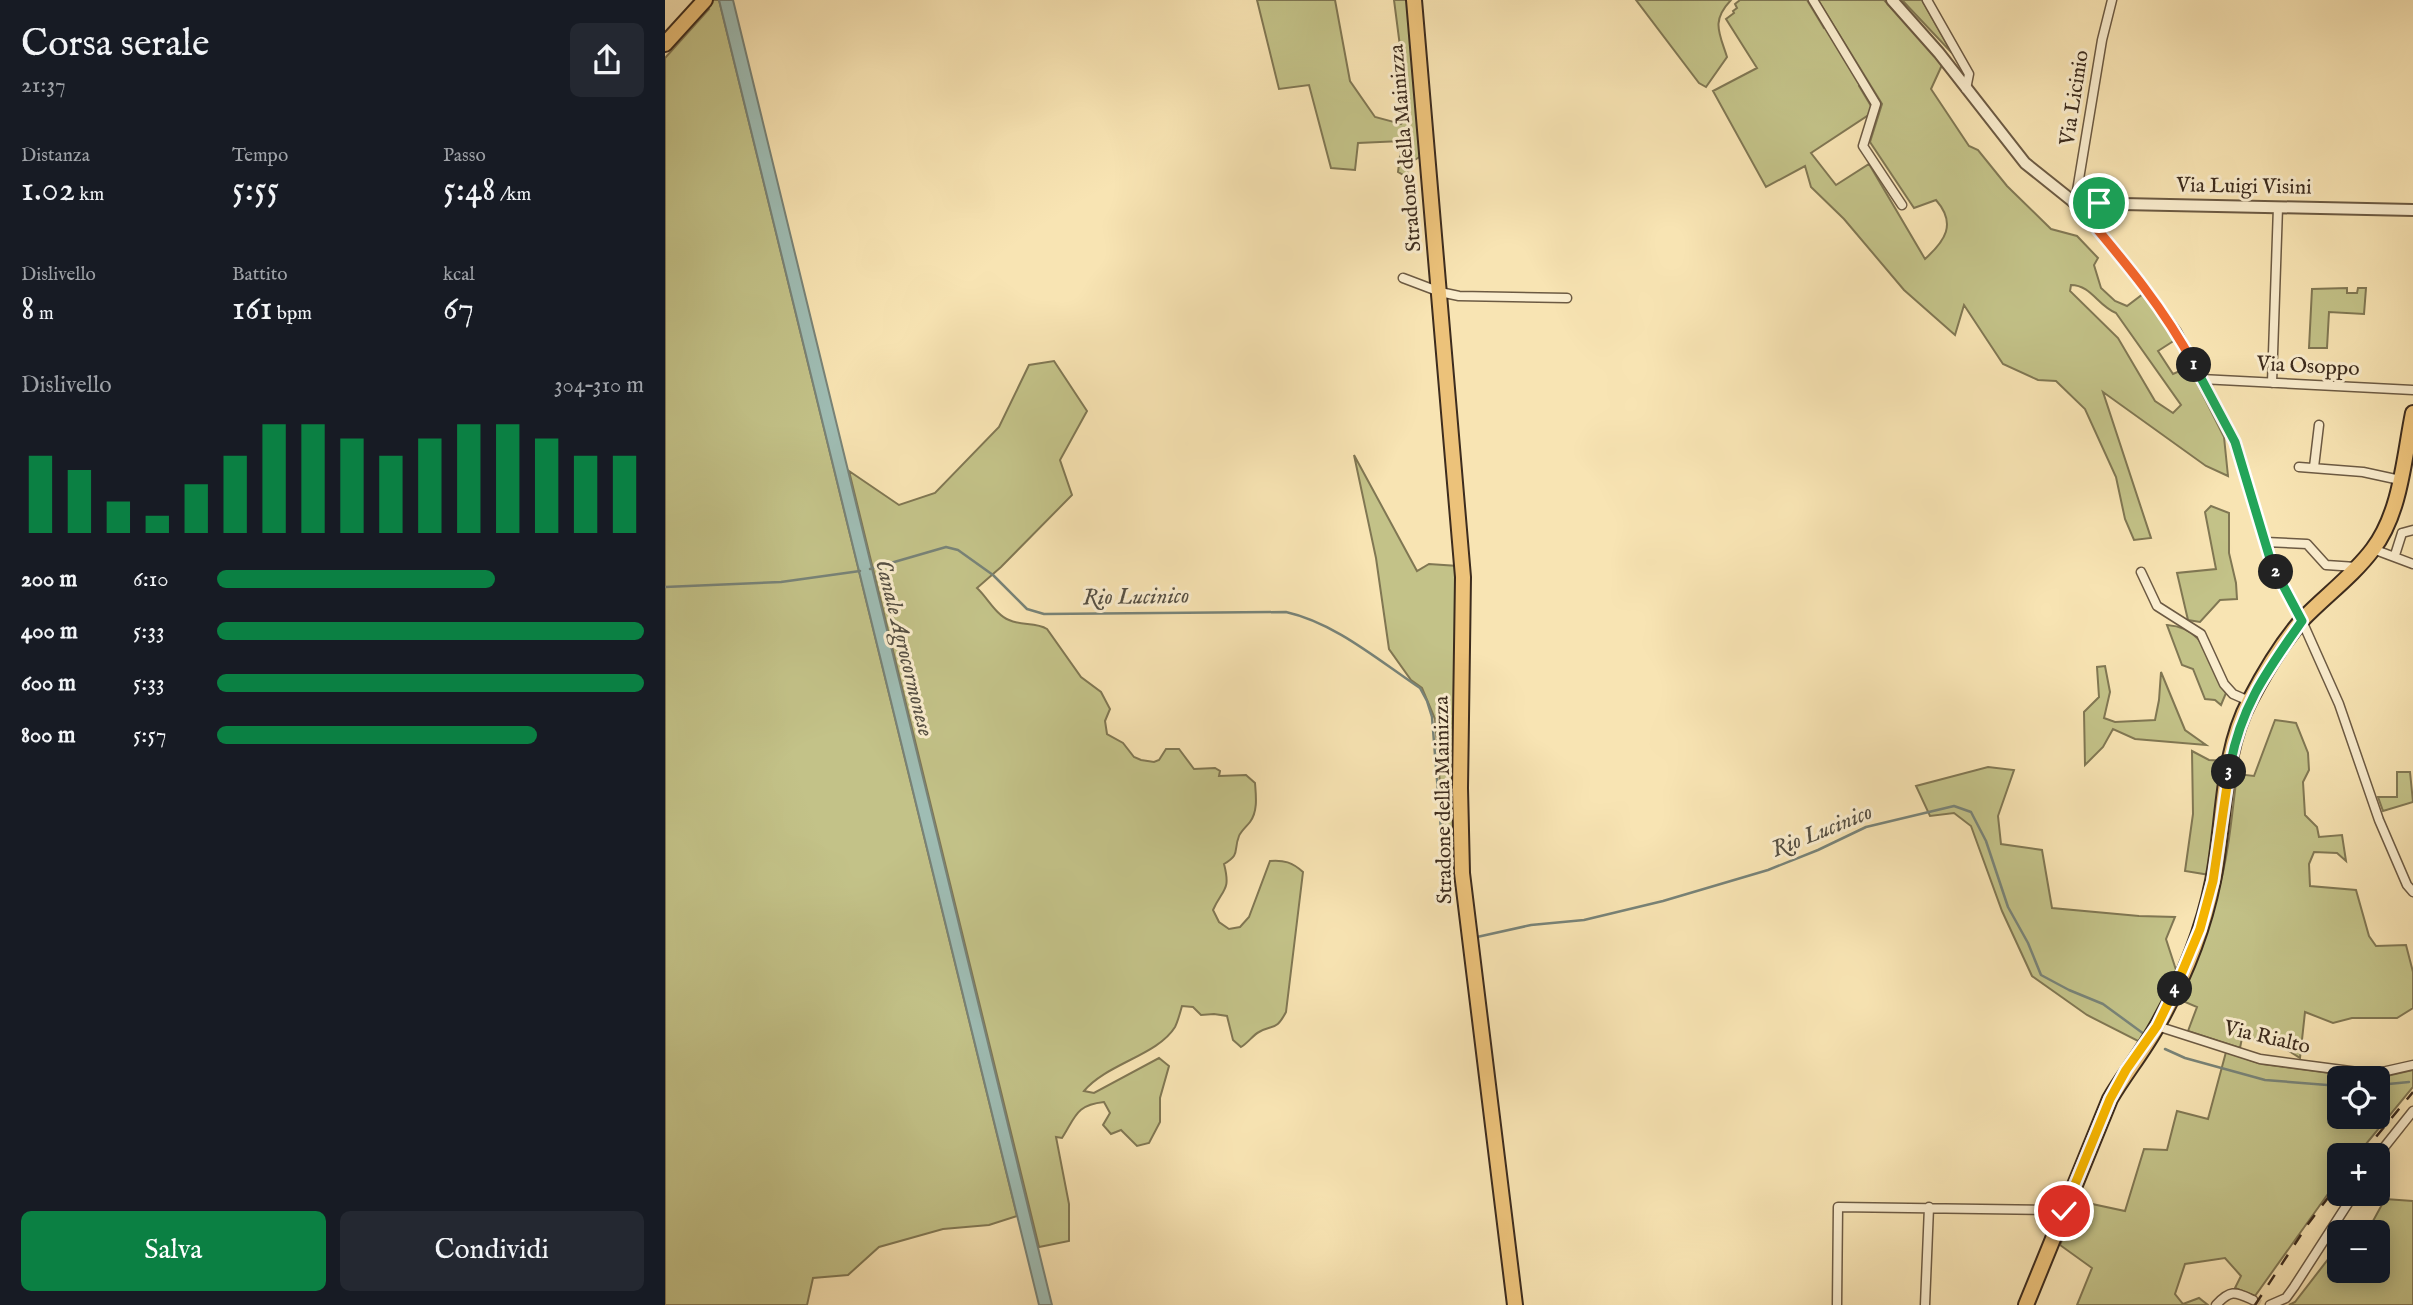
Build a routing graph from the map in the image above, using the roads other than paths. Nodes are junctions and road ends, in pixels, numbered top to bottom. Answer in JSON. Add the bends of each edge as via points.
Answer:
{"nodes":[{"id":1,"x":1414,"y":0,"type":"edge"},
{"id":2,"x":1813,"y":0,"type":"edge"},
{"id":3,"x":1892,"y":0,"type":"edge"},
{"id":4,"x":1927,"y":0,"type":"edge"},
{"id":5,"x":2112,"y":0,"type":"edge"},
{"id":6,"x":704,"y":1,"type":"edge"},
{"id":7,"x":665,"y":44,"type":"edge"},
{"id":8,"x":1966,"y":89,"type":"junction"},
{"id":9,"x":2075,"y":203,"type":"junction"},
{"id":10,"x":1902,"y":205,"type":"dead end"},
{"id":11,"x":2278,"y":207,"type":"junction"},
{"id":12,"x":2413,"y":210,"type":"edge"},
{"id":13,"x":1403,"y":278,"type":"dead end"},
{"id":14,"x":1440,"y":292,"type":"junction"},
{"id":15,"x":1567,"y":298,"type":"dead end"},
{"id":16,"x":2201,"y":379,"type":"junction"},
{"id":17,"x":2272,"y":383,"type":"junction"},
{"id":18,"x":2413,"y":390,"type":"edge"},
{"id":19,"x":2413,"y":413,"type":"edge"},
{"id":20,"x":2319,"y":425,"type":"dead end"},
{"id":21,"x":2299,"y":467,"type":"dead end"},
{"id":22,"x":2314,"y":467,"type":"junction"},
{"id":23,"x":2400,"y":480,"type":"junction"},
{"id":24,"x":2386,"y":526,"type":"junction"},
{"id":25,"x":2413,"y":530,"type":"edge"},
{"id":26,"x":2402,"y":533,"type":"junction"},
{"id":27,"x":2266,"y":542,"type":"junction"},
{"id":28,"x":2374,"y":549,"type":"junction"},
{"id":29,"x":2395,"y":555,"type":"junction"},
{"id":30,"x":2413,"y":564,"type":"edge"},
{"id":31,"x":2356,"y":567,"type":"junction"},
{"id":32,"x":2141,"y":572,"type":"dead end"},
{"id":33,"x":2302,"y":621,"type":"junction"},
{"id":34,"x":2249,"y":701,"type":"junction"},
{"id":35,"x":2413,"y":892,"type":"edge"},
{"id":36,"x":2153,"y":1032,"type":"junction"},
{"id":37,"x":2413,"y":1065,"type":"edge"},
{"id":38,"x":2413,"y":1111,"type":"edge"},
{"id":39,"x":2388,"y":1143,"type":"edge"},
{"id":40,"x":2346,"y":1206,"type":"edge"},
{"id":41,"x":1929,"y":1208,"type":"junction"},
{"id":42,"x":2056,"y":1210,"type":"dead end"},
{"id":43,"x":2253,"y":1300,"type":"dead end"},
{"id":44,"x":1515,"y":1305,"type":"edge"},
{"id":45,"x":1837,"y":1305,"type":"edge"},
{"id":46,"x":1925,"y":1305,"type":"edge"},
{"id":47,"x":2026,"y":1305,"type":"edge"},
{"id":48,"x":2217,"y":1305,"type":"edge"},
{"id":49,"x":2270,"y":1305,"type":"edge"}],
"edges":[{"from":1,"to":14,"type":"main road","name":"Stradone della Mainizza"},
{"from":2,"to":10,"type":"street","via":[[1876,104],[1863,146]]},
{"from":3,"to":8,"type":"street"},
{"from":4,"to":8,"type":"street","via":[[1969,74]]},
{"from":5,"to":9,"type":"street","name":"Via Licinio"},
{"from":6,"to":7,"type":"main road"},
{"from":8,"to":9,"type":"street","via":[[2025,163]]},
{"from":9,"to":11,"type":"street","name":"Via Luigi Visini"},
{"from":9,"to":16,"type":"street","via":[[2177,332]]},
{"from":11,"to":12,"type":"street","name":"Via Luigi Visini"},
{"from":11,"to":17,"type":"street"},
{"from":13,"to":14,"type":"street","name":"Stradone della Mainizza"},
{"from":14,"to":15,"type":"street","name":"Stradone della Mainizza"},
{"from":14,"to":44,"type":"main road","name":"Stradone della Mainizza","via":[[1462,577],[1462,873]]},
{"from":16,"to":17,"type":"street","name":"Via Osoppo"},
{"from":16,"to":27,"type":"street","via":[[2235,442]]},
{"from":17,"to":18,"type":"street","name":"Via Osoppo"},
{"from":19,"to":23,"type":"main road"},
{"from":20,"to":22,"type":"street"},
{"from":21,"to":22,"type":"street"},
{"from":22,"to":23,"type":"street"},
{"from":23,"to":24,"type":"main road"},
{"from":24,"to":26,"type":"street"},
{"from":24,"to":28,"type":"main road"},
{"from":25,"to":26,"type":"street"},
{"from":26,"to":29,"type":"street"},
{"from":27,"to":31,"type":"street","via":[[2307,544],[2326,565]]},
{"from":27,"to":33,"type":"street","via":[[2271,562]]},
{"from":28,"to":29,"type":"street"},
{"from":28,"to":31,"type":"main road"},
{"from":29,"to":30,"type":"street"},
{"from":31,"to":33,"type":"main road"},
{"from":32,"to":34,"type":"street","via":[[2157,606],[2201,634],[2224,684],[2232,694]]},
{"from":33,"to":34,"type":"main road"},
{"from":33,"to":35,"type":"street","via":[[2339,704],[2379,820]]},
{"from":34,"to":36,"type":"main road","via":[[2231,760],[2213,881],[2200,929]]},
{"from":36,"to":37,"type":"street","name":"Via Rialto","via":[[2260,1059],[2373,1074]]},
{"from":36,"to":47,"type":"main road","via":[[2110,1099]]},
{"from":38,"to":39,"type":"street"},
{"from":40,"to":49,"type":"street","via":[[2294,1287]]},
{"from":41,"to":42,"type":"street"},
{"from":41,"to":45,"type":"street","via":[[1838,1207]]},
{"from":41,"to":46,"type":"street"},
{"from":43,"to":48,"type":"street","via":[[2237,1293]]}]}
